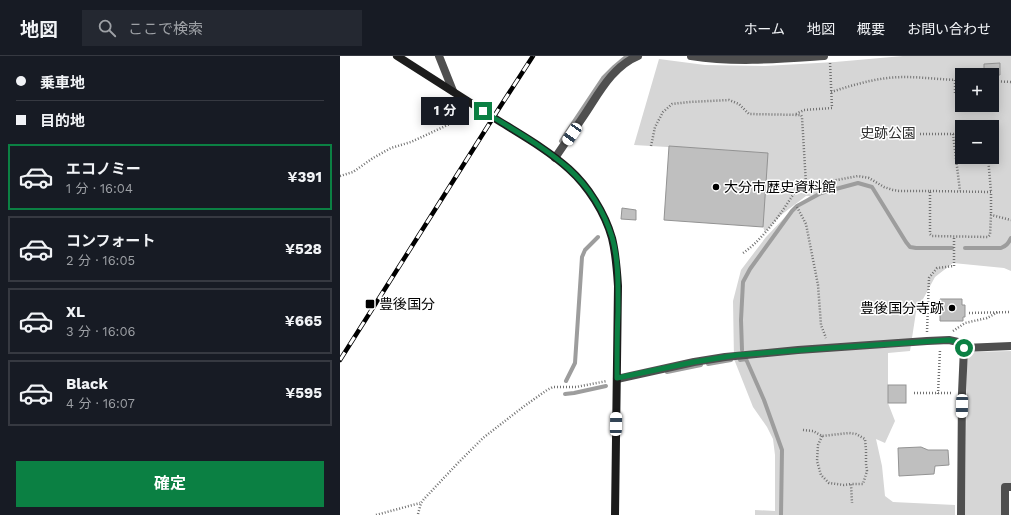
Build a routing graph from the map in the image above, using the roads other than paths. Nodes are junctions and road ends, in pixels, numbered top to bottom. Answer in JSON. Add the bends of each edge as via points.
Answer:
{"nodes":[{"id":1,"x":397,"y":56,"type":"edge"},
{"id":2,"x":439,"y":56,"type":"edge"},
{"id":3,"x":638,"y":56,"type":"edge"},
{"id":4,"x":691,"y":56,"type":"edge"},
{"id":5,"x":824,"y":56,"type":"edge"},
{"id":6,"x":453,"y":91,"type":"junction"},
{"id":7,"x":555,"y":158,"type":"junction"},
{"id":8,"x":1011,"y":346,"type":"edge"},
{"id":9,"x":964,"y":348,"type":"junction"},
{"id":10,"x":617,"y":378,"type":"junction"},
{"id":11,"x":1011,"y":487,"type":"edge"},
{"id":12,"x":615,"y":515,"type":"edge"},
{"id":13,"x":961,"y":515,"type":"edge"},
{"id":14,"x":1006,"y":515,"type":"edge"}],
"edges":[{"from":1,"to":6,"type":"street"},
{"from":2,"to":6,"type":"street"},
{"from":3,"to":7,"type":"street","via":[[618,69],[604,86]]},
{"from":4,"to":5,"type":"street","via":[[741,60]]},
{"from":6,"to":7,"type":"street"},
{"from":7,"to":10,"type":"street","via":[[580,180],[589,192],[612,236],[618,286]]},
{"from":8,"to":9,"type":"street"},
{"from":9,"to":10,"type":"street","via":[[958,342],[949,340],[829,348],[725,357]]},
{"from":9,"to":13,"type":"street"},
{"from":10,"to":12,"type":"street"},
{"from":11,"to":14,"type":"street","via":[[1005,487]]}]}
